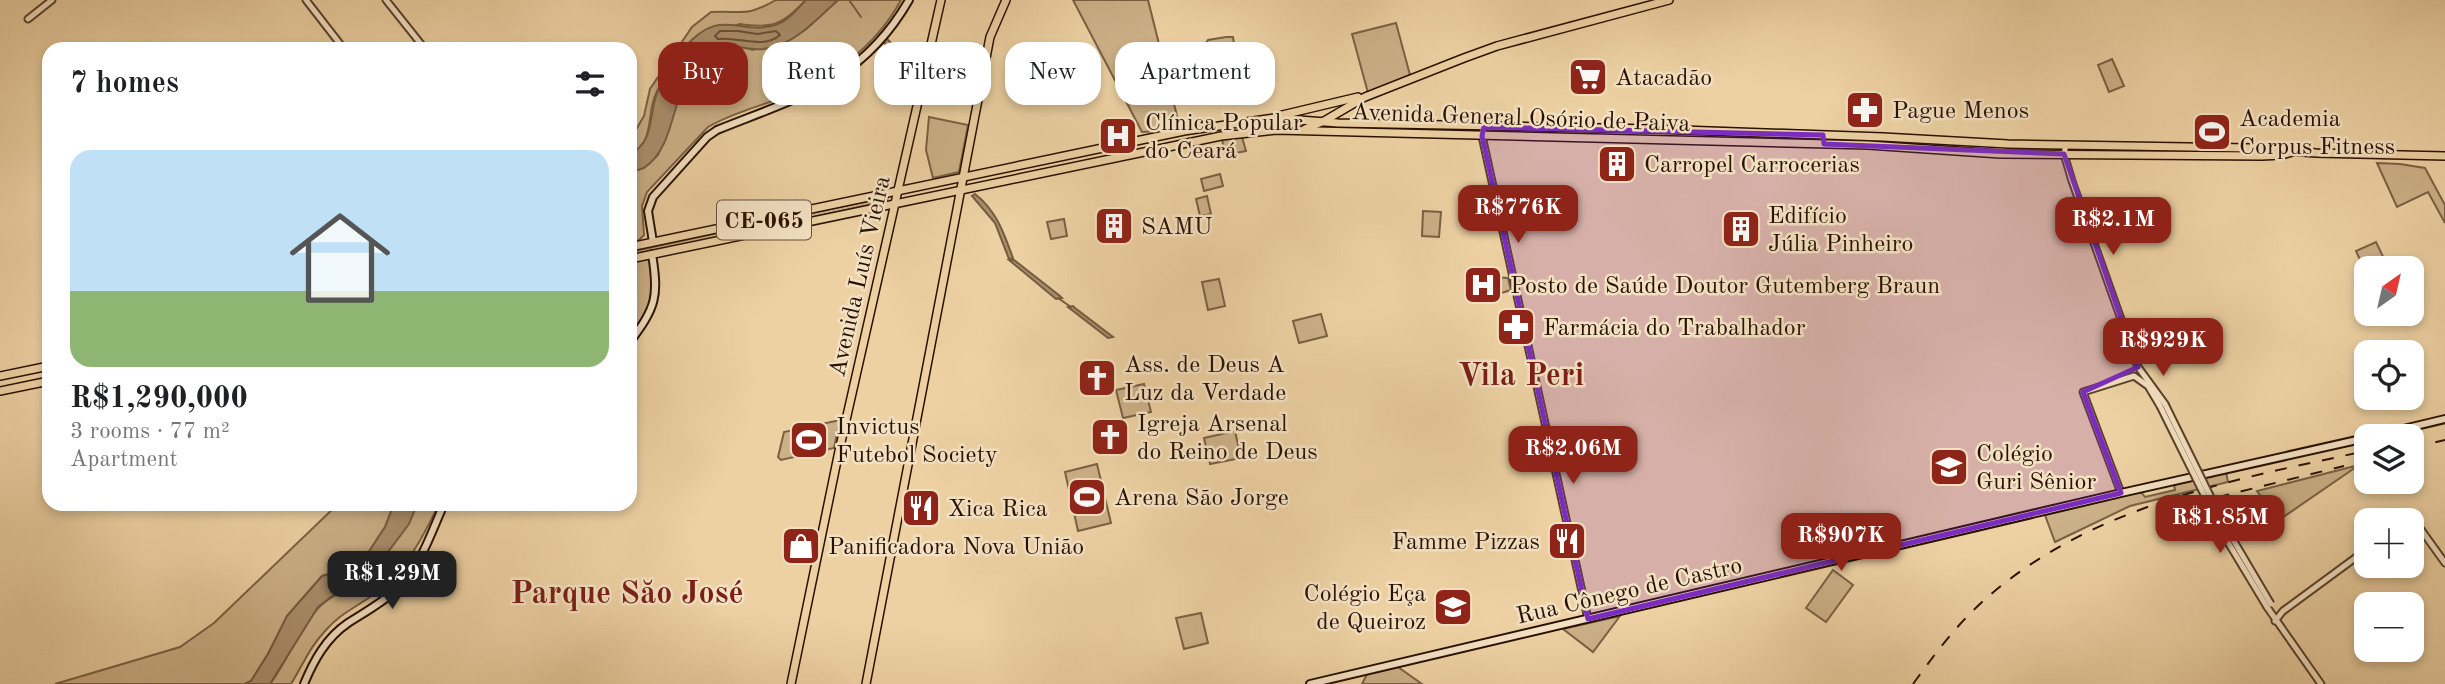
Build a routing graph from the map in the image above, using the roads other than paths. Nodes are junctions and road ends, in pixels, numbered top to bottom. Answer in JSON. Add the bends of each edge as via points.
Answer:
{"nodes":[{"id":1,"x":52,"y":0,"type":"edge"},
{"id":2,"x":306,"y":0,"type":"edge"},
{"id":3,"x":386,"y":0,"type":"edge"},
{"id":4,"x":909,"y":0,"type":"edge"},
{"id":5,"x":940,"y":0,"type":"edge"},
{"id":6,"x":1006,"y":0,"type":"edge"},
{"id":7,"x":1669,"y":0,"type":"edge"},
{"id":8,"x":28,"y":19,"type":"dead end"},
{"id":9,"x":339,"y":42,"type":"edge"},
{"id":10,"x":419,"y":42,"type":"edge"},
{"id":11,"x":1365,"y":97,"type":"junction"},
{"id":12,"x":1274,"y":118,"type":"junction"},
{"id":13,"x":1324,"y":121,"type":"junction"},
{"id":14,"x":1302,"y":131,"type":"junction"},
{"id":15,"x":1483,"y":131,"type":"junction"},
{"id":16,"x":1823,"y":135,"type":"junction"},
{"id":17,"x":1824,"y":144,"type":"junction"},
{"id":18,"x":2065,"y":149,"type":"junction"},
{"id":19,"x":2445,"y":156,"type":"edge"},
{"id":20,"x":964,"y":178,"type":"junction"},
{"id":21,"x":962,"y":189,"type":"junction"},
{"id":22,"x":898,"y":192,"type":"junction"},
{"id":23,"x":895,"y":204,"type":"junction"},
{"id":24,"x":653,"y":242,"type":"junction"},
{"id":25,"x":637,"y":245,"type":"edge"},
{"id":26,"x":652,"y":254,"type":"junction"},
{"id":27,"x":637,"y":257,"type":"edge"},
{"id":28,"x":637,"y":331,"type":"edge"},
{"id":29,"x":42,"y":367,"type":"edge"},
{"id":30,"x":2138,"y":367,"type":"junction"},
{"id":31,"x":0,"y":376,"type":"edge"},
{"id":32,"x":2115,"y":381,"type":"junction"},
{"id":33,"x":42,"y":382,"type":"edge"},
{"id":34,"x":0,"y":391,"type":"edge"},
{"id":35,"x":2162,"y":405,"type":"junction"},
{"id":36,"x":2445,"y":419,"type":"edge"},
{"id":37,"x":2424,"y":424,"type":"edge"},
{"id":38,"x":2354,"y":441,"type":"edge"},
{"id":39,"x":2121,"y":493,"type":"junction"},
{"id":40,"x":441,"y":511,"type":"edge"},
{"id":41,"x":2424,"y":536,"type":"edge"},
{"id":42,"x":2354,"y":559,"type":"edge"},
{"id":43,"x":2445,"y":563,"type":"edge"},
{"id":44,"x":2269,"y":606,"type":"junction"},
{"id":45,"x":2283,"y":611,"type":"junction"},
{"id":46,"x":1588,"y":619,"type":"junction"},
{"id":47,"x":2275,"y":621,"type":"junction"},
{"id":48,"x":304,"y":684,"type":"edge"},
{"id":49,"x":791,"y":684,"type":"edge"},
{"id":50,"x":866,"y":684,"type":"edge"},
{"id":51,"x":1310,"y":684,"type":"edge"},
{"id":52,"x":2321,"y":684,"type":"edge"}],
"edges":[{"from":1,"to":8,"type":"street"},
{"from":2,"to":9,"type":"street"},
{"from":3,"to":10,"type":"street"},
{"from":4,"to":24,"type":"main road","via":[[887,34],[849,70],[824,87],[718,130],[695,151],[651,202]]},
{"from":5,"to":22,"type":"main road","name":"Avenida Luís Vieira"},
{"from":6,"to":20,"type":"main road","via":[[990,37]]},
{"from":7,"to":11,"type":"main road","via":[[1497,46]]},
{"from":11,"to":12,"type":"main road"},
{"from":11,"to":13,"type":"main road"},
{"from":12,"to":13,"type":"main road","name":"Avenida General Osório de Paiva"},
{"from":12,"to":20,"type":"main road","name":"Avenida General Osório de Paiva","via":[[1184,131]]},
{"from":13,"to":14,"type":"main road"},
{"from":13,"to":15,"type":"main road","name":"Avenida General Osório de Paiva"},
{"from":14,"to":15,"type":"main road","name":"Avenida General Osório de Paiva"},
{"from":14,"to":21,"type":"main road","name":"Avenida General Osório de Paiva","via":[[1221,136]]},
{"from":15,"to":16,"type":"main road","name":"Avenida General Osório de Paiva","via":[[1654,129]]},
{"from":15,"to":17,"type":"main road","name":"Avenida General Osório de Paiva"},
{"from":15,"to":46,"type":"street"},
{"from":16,"to":17,"type":"main road"},
{"from":16,"to":18,"type":"main road","name":"Avenida General Osório de Paiva"},
{"from":17,"to":18,"type":"main road","name":"Avenida General Osório de Paiva","via":[[2000,154]]},
{"from":18,"to":19,"type":"main road","name":"Avenida General Osório de Paiva"},
{"from":18,"to":30,"type":"street","via":[[2076,193]]},
{"from":20,"to":21,"type":"main road"},
{"from":20,"to":22,"type":"main road","name":"Avenida General Osório de Paiva"},
{"from":21,"to":23,"type":"main road","name":"Avenida General Osório de Paiva"},
{"from":21,"to":50,"type":"main road"},
{"from":22,"to":23,"type":"main road","name":"Avenida Luís Vieira"},
{"from":22,"to":24,"type":"main road","name":"Avenida General Osório de Paiva","number":"CE-065"},
{"from":23,"to":26,"type":"main road","name":"Avenida General Osório de Paiva","number":"CE-065"},
{"from":23,"to":49,"type":"main road","name":"Avenida Luís Vieira"},
{"from":24,"to":25,"type":"main road","name":"Avenida General Osório de Paiva","number":"CE-065"},
{"from":26,"to":27,"type":"main road","name":"Avenida General Osório de Paiva","number":"CE-065"},
{"from":26,"to":28,"type":"main road","via":[[657,286]]},
{"from":29,"to":31,"type":"main road"},
{"from":30,"to":32,"type":"street"},
{"from":30,"to":35,"type":"street"},
{"from":32,"to":35,"type":"street","via":[[2134,376]]},
{"from":32,"to":39,"type":"street","via":[[2083,392]]},
{"from":33,"to":34,"type":"main road"},
{"from":35,"to":44,"type":"street","bridge":true,"via":[[2226,539]]},
{"from":36,"to":37,"type":"main road"},
{"from":38,"to":39,"type":"main road","name":"Rua Cônego de Castro"},
{"from":39,"to":46,"type":"main road","name":"Rua Cônego de Castro"},
{"from":40,"to":48,"type":"main road","via":[[409,576],[379,604],[338,631],[318,654]]},
{"from":41,"to":43,"type":"street"},
{"from":42,"to":45,"type":"street"},
{"from":44,"to":45,"type":"street"},
{"from":44,"to":47,"type":"street"},
{"from":45,"to":47,"type":"street"},
{"from":46,"to":51,"type":"main road","name":"Rua Cônego de Castro"},
{"from":47,"to":52,"type":"street"}]}
